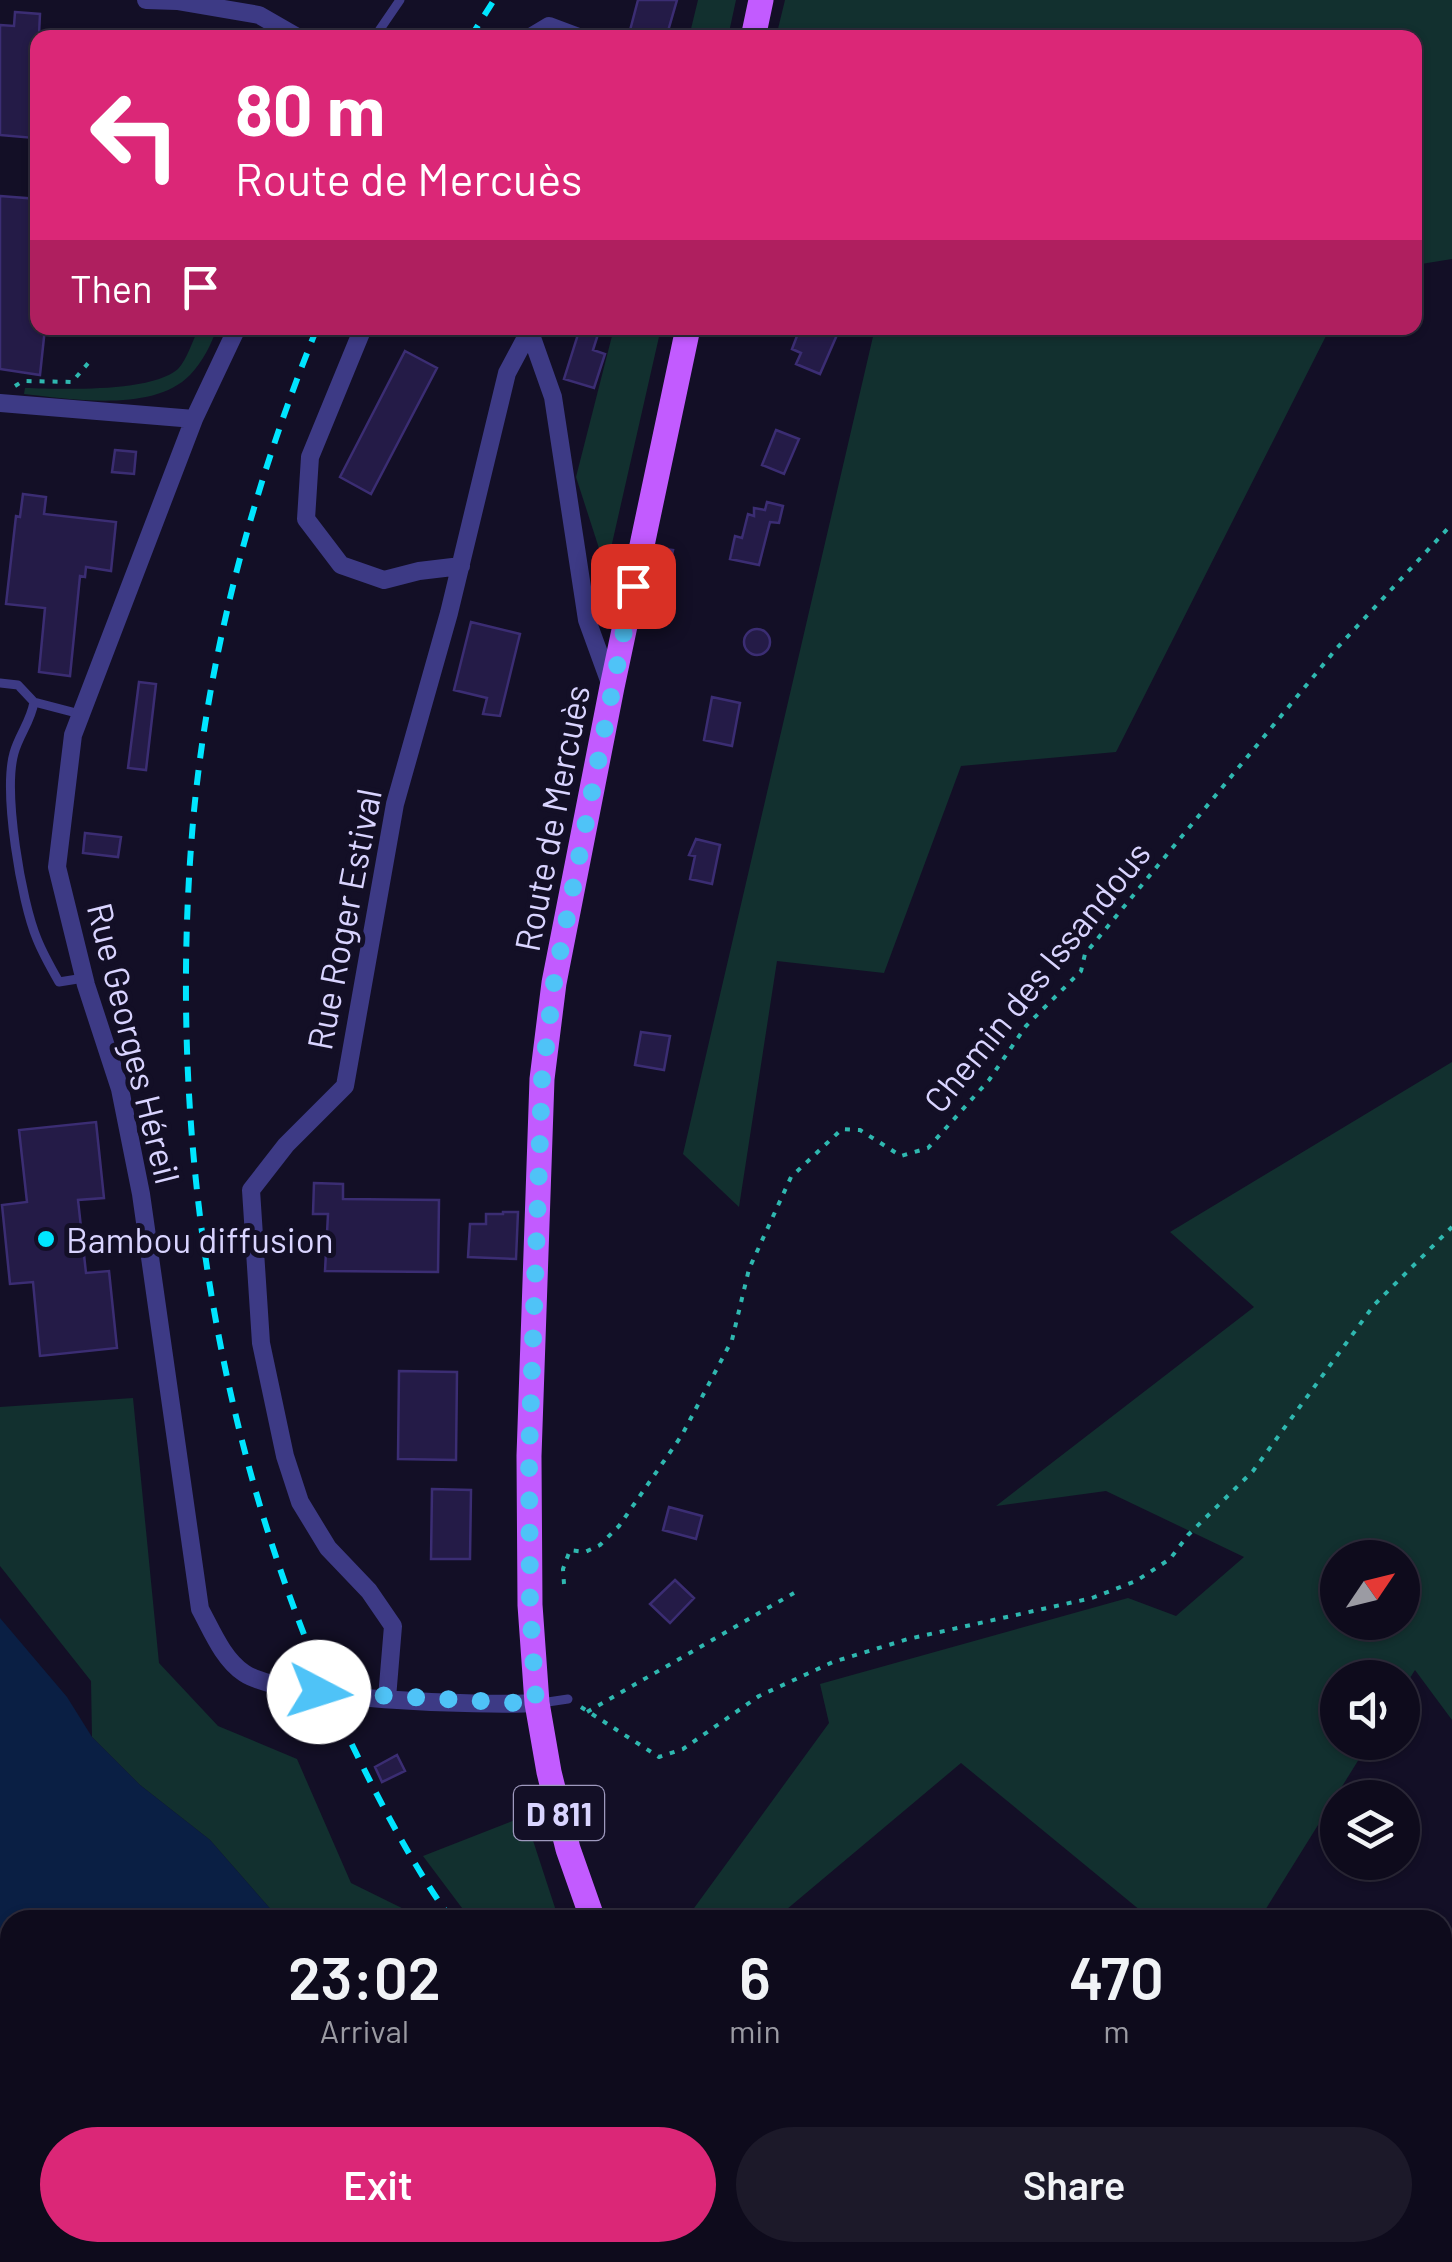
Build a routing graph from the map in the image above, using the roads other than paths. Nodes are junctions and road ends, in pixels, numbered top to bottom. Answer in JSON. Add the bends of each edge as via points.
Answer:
{"nodes":[{"id":1,"x":146,"y":0,"type":"edge"},
{"id":2,"x":400,"y":0,"type":"edge"},
{"id":3,"x":762,"y":0,"type":"edge"},
{"id":4,"x":286,"y":30,"type":"edge"},
{"id":5,"x":379,"y":30,"type":"edge"},
{"id":6,"x":755,"y":30,"type":"edge"},
{"id":7,"x":234,"y":335,"type":"edge"},
{"id":8,"x":360,"y":335,"type":"edge"},
{"id":9,"x":527,"y":335,"type":"edge"},
{"id":10,"x":532,"y":335,"type":"edge"},
{"id":11,"x":687,"y":335,"type":"edge"},
{"id":12,"x":2,"y":403,"type":"edge"},
{"id":13,"x":194,"y":420,"type":"junction"},
{"id":14,"x":461,"y":566,"type":"junction"},
{"id":15,"x":0,"y":683,"type":"edge"},
{"id":16,"x":612,"y":687,"type":"junction"},
{"id":17,"x":34,"y":702,"type":"junction"},
{"id":18,"x":80,"y":714,"type":"junction"},
{"id":19,"x":84,"y":978,"type":"junction"},
{"id":20,"x":387,"y":1698,"type":"junction"},
{"id":21,"x":568,"y":1699,"type":"road end"},
{"id":22,"x":536,"y":1704,"type":"junction"},
{"id":23,"x":589,"y":1910,"type":"edge"}],
"edges":[{"from":1,"to":4,"type":"street","via":[[259,15]]},
{"from":2,"to":5,"type":"lane"},
{"from":3,"to":6,"type":"main road"},
{"from":7,"to":13,"type":"street","name":"Rue Georges Héreil"},
{"from":8,"to":14,"type":"street","via":[[310,456],[306,519],[340,565],[384,580]]},
{"from":9,"to":14,"type":"street","name":"Rue Roger Estival","via":[[506,372]]},
{"from":10,"to":16,"type":"street","via":[[553,397],[587,620]]},
{"from":11,"to":16,"type":"main road","name":"Route de Mercuès","number":"D 811"},
{"from":12,"to":13,"type":"street"},
{"from":13,"to":18,"type":"street","name":"Rue Georges Héreil"},
{"from":14,"to":20,"type":"street","name":"Rue Roger Estival","via":[[395,804],[345,1086],[251,1190],[261,1343],[285,1456],[300,1502],[328,1548],[393,1626]]},
{"from":15,"to":17,"type":"lane","via":[[18,685]]},
{"from":16,"to":22,"type":"main road","name":"Route de Mercuès","number":"D 811","via":[[554,983],[542,1079],[529,1456]]},
{"from":17,"to":18,"type":"lane"},
{"from":17,"to":19,"type":"lane","via":[[14,754],[12,833],[36,937],[58,982]]},
{"from":18,"to":19,"type":"street","name":"Rue Georges Héreil","via":[[57,866]]},
{"from":19,"to":20,"type":"street","name":"Rue Georges Héreil","via":[[120,1088],[141,1194],[200,1610],[245,1674],[282,1688]]},
{"from":20,"to":22,"type":"street","name":"Rue Georges Héreil"},
{"from":21,"to":22,"type":"lane"},
{"from":22,"to":23,"type":"main road","name":"Route de Mercuès","number":"D 811","via":[[548,1772]]}]}
